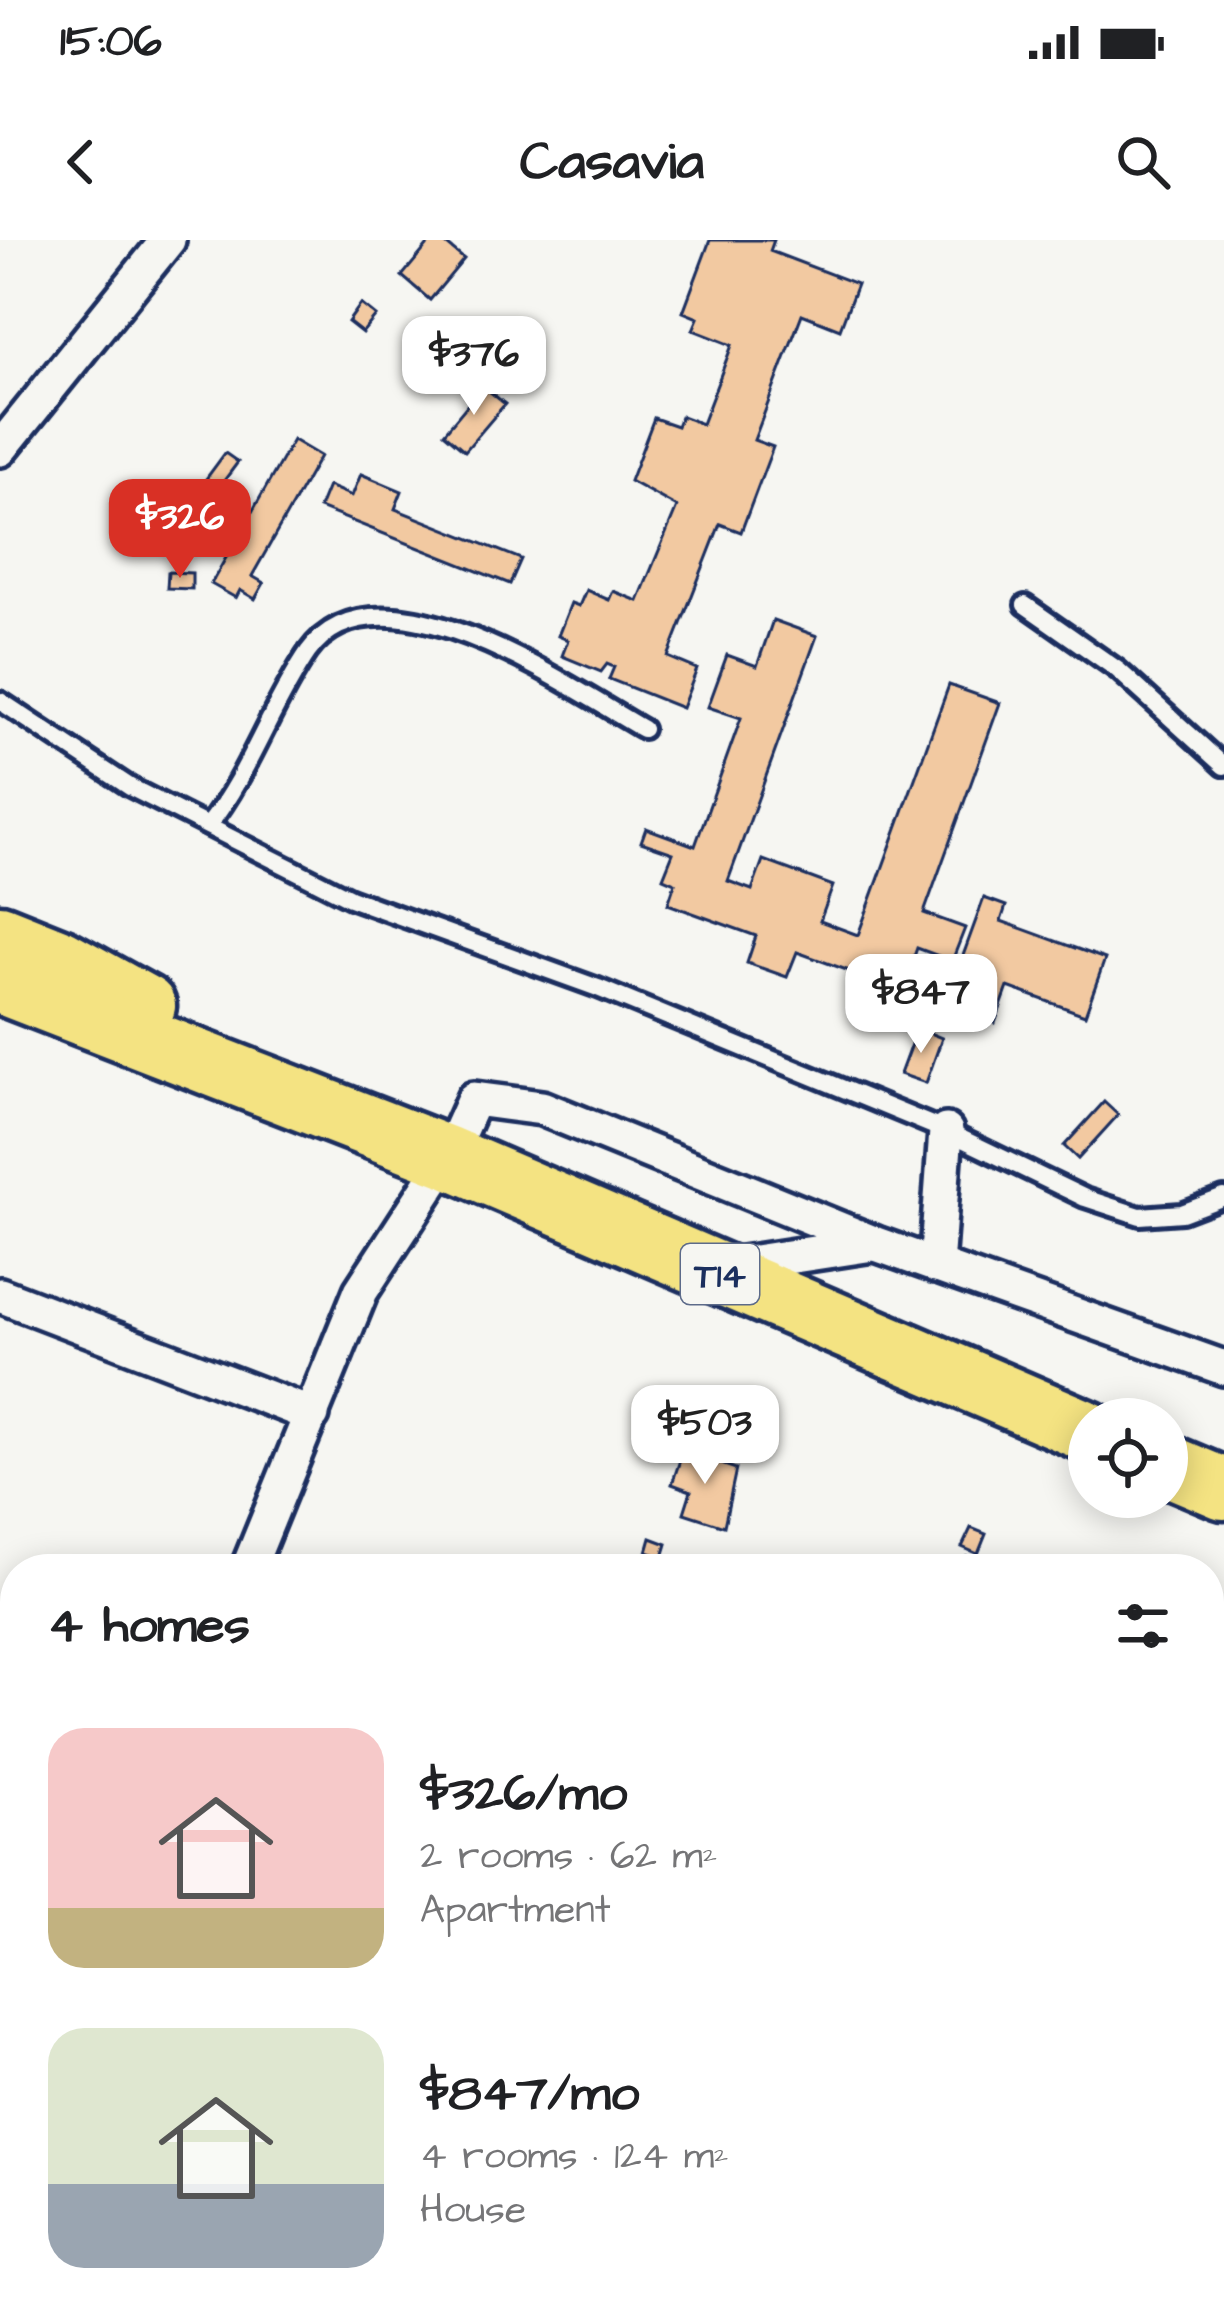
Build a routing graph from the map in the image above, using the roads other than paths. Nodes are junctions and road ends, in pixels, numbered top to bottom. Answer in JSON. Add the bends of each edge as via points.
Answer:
{"nodes":[{"id":1,"x":168,"y":240,"type":"edge"},
{"id":2,"x":0,"y":449,"type":"edge"},
{"id":3,"x":1025,"y":605,"type":"dead end"},
{"id":4,"x":0,"y":701,"type":"edge"},
{"id":5,"x":643,"y":729,"type":"dead end"},
{"id":6,"x":1224,"y":766,"type":"edge"},
{"id":7,"x":208,"y":826,"type":"junction"},
{"id":8,"x":0,"y":934,"type":"edge"},
{"id":9,"x":0,"y":983,"type":"edge"},
{"id":10,"x":350,"y":1120,"type":"junction"},
{"id":11,"x":946,"y":1131,"type":"junction"},
{"id":12,"x":448,"y":1157,"type":"junction"},
{"id":13,"x":1224,"y":1197,"type":"edge"},
{"id":14,"x":876,"y":1244,"type":"junction"},
{"id":15,"x":937,"y":1266,"type":"junction"},
{"id":16,"x":709,"y":1269,"type":"junction"},
{"id":17,"x":0,"y":1295,"type":"edge"},
{"id":18,"x":1224,"y":1367,"type":"edge"},
{"id":19,"x":312,"y":1415,"type":"junction"},
{"id":20,"x":1068,"y":1423,"type":"edge"},
{"id":21,"x":1188,"y":1474,"type":"edge"},
{"id":22,"x":1224,"y":1490,"type":"edge"},
{"id":23,"x":254,"y":1554,"type":"edge"}],
"edges":[{"from":1,"to":2,"type":"street"},
{"from":3,"to":6,"type":"lane","via":[[1118,670]]},
{"from":4,"to":7,"type":"lane","via":[[130,787]]},
{"from":5,"to":7,"type":"lane","via":[[435,623],[385,613],[352,617],[310,650],[254,760]]},
{"from":7,"to":11,"type":"lane","via":[[350,898],[598,988]]},
{"from":8,"to":10,"type":"highway","number":"T14","via":[[60,959]]},
{"from":9,"to":10,"type":"highway","number":"T14"},
{"from":10,"to":12,"type":"highway","number":"T14"},
{"from":11,"to":13,"type":"lane","via":[[1140,1216],[1182,1213]]},
{"from":11,"to":15,"type":"street"},
{"from":12,"to":14,"type":"street","via":[[474,1099],[509,1100]]},
{"from":12,"to":16,"type":"highway","number":"T14"},
{"from":12,"to":19,"type":"street","via":[[361,1291]]},
{"from":14,"to":15,"type":"street"},
{"from":14,"to":16,"type":"street"},
{"from":15,"to":18,"type":"street"},
{"from":16,"to":20,"type":"highway","number":"T14"},
{"from":17,"to":19,"type":"street"},
{"from":19,"to":23,"type":"street"},
{"from":21,"to":22,"type":"highway"}]}
